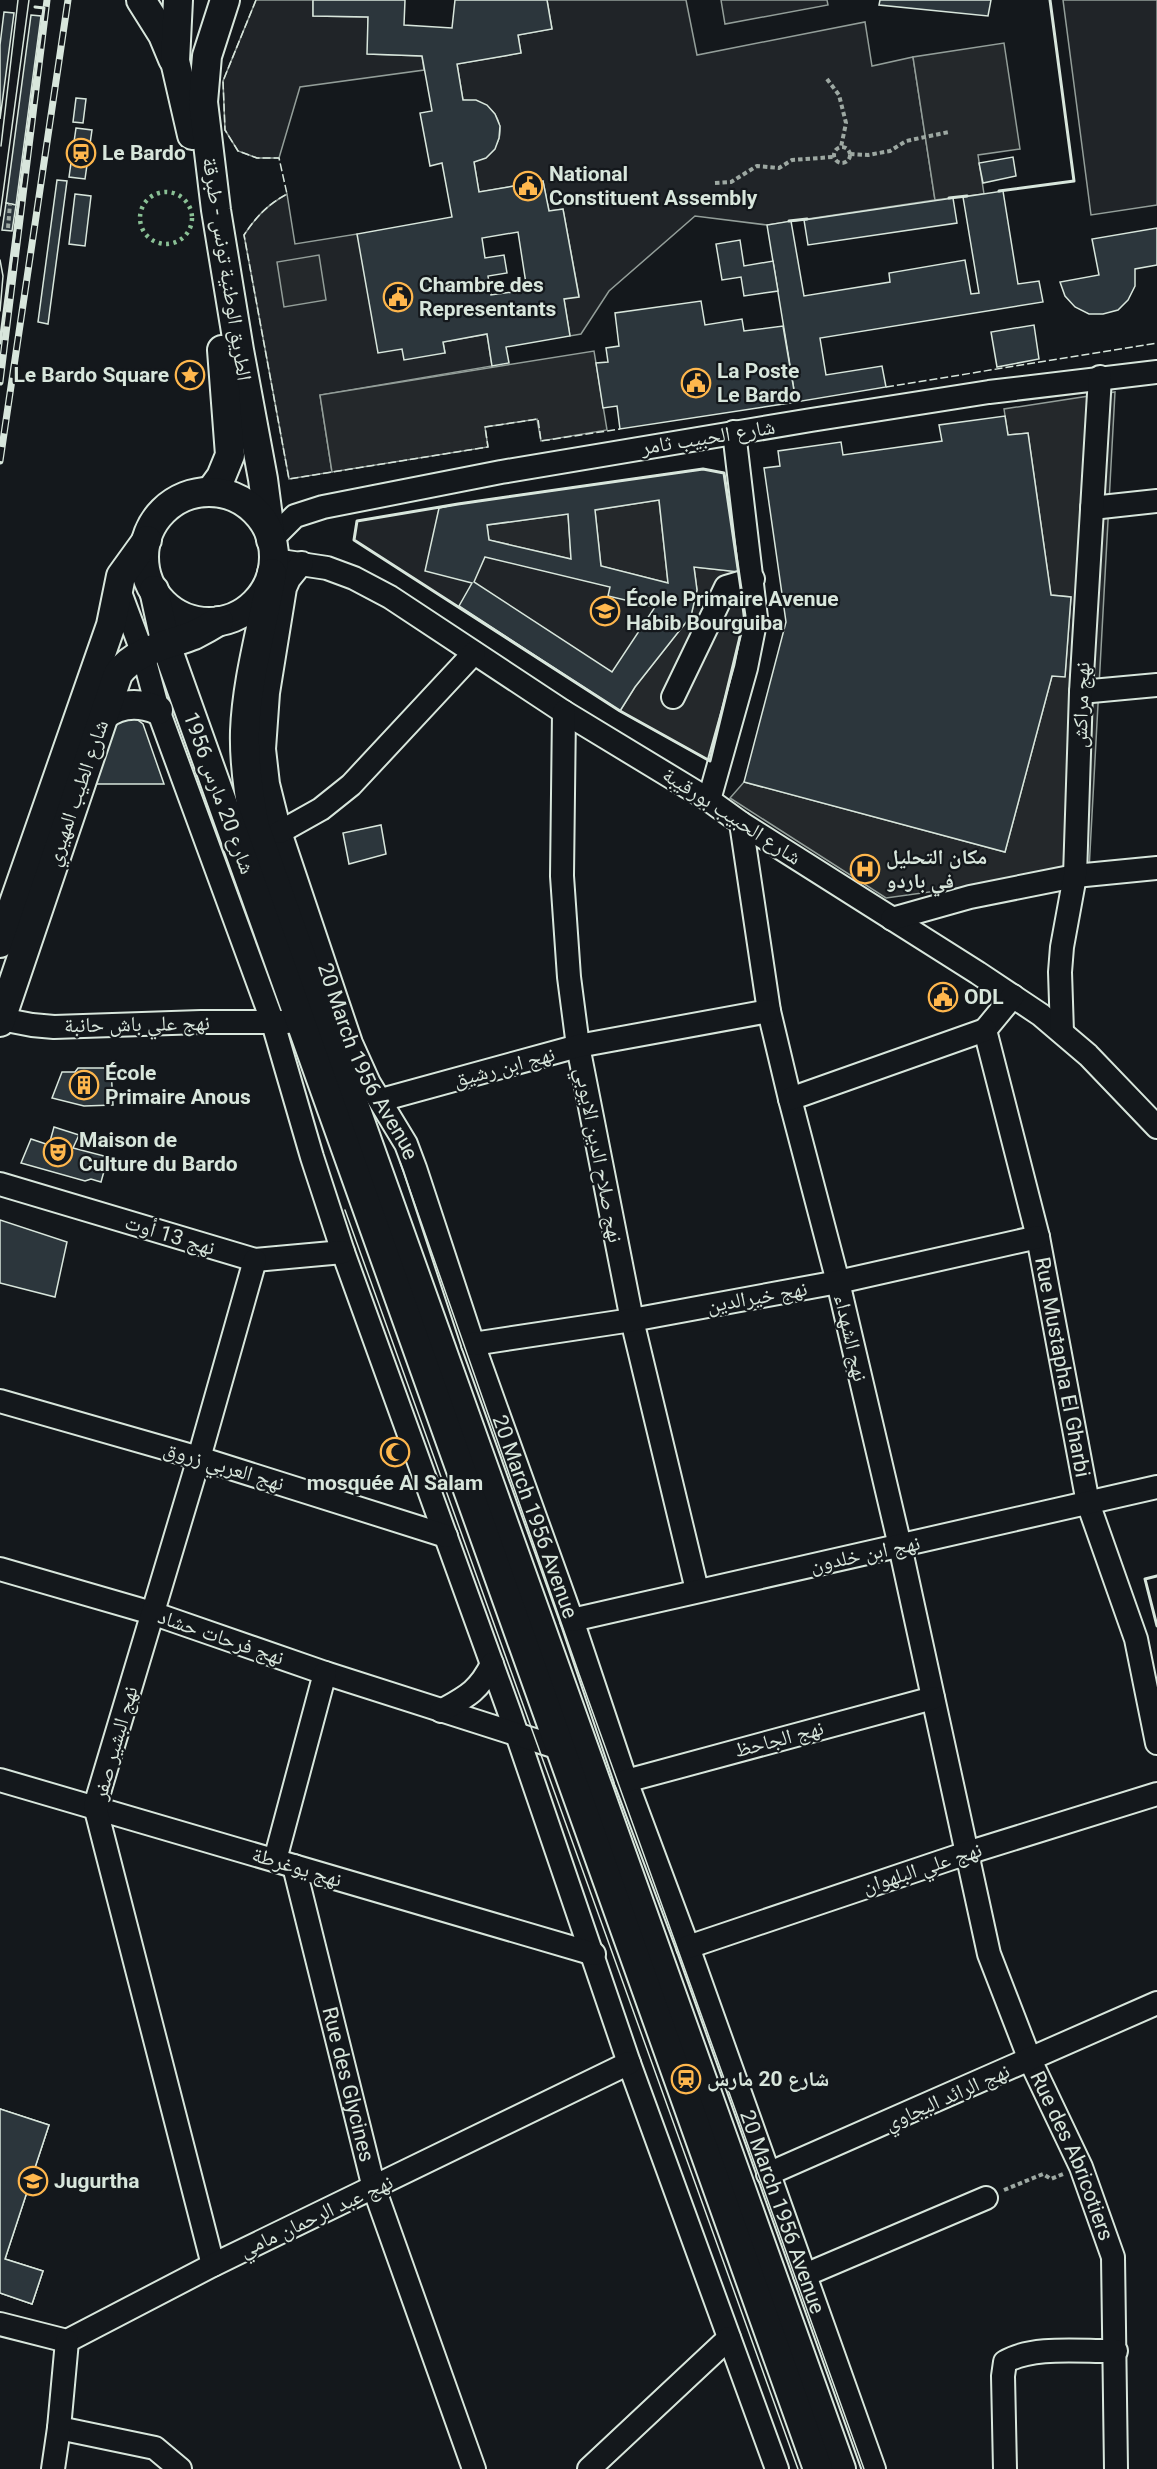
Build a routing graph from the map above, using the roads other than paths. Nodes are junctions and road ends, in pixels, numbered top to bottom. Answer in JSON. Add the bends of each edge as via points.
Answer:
{"nodes":[{"id":1,"x":141,"y":0,"type":"edge"},
{"id":2,"x":178,"y":0,"type":"edge"},
{"id":3,"x":225,"y":0,"type":"edge"},
{"id":4,"x":175,"y":61,"type":"junction"},
{"id":5,"x":1157,"y":372,"type":"edge"},
{"id":6,"x":1100,"y":377,"type":"junction"},
{"id":7,"x":734,"y":432,"type":"junction"},
{"id":8,"x":210,"y":492,"type":"junction"},
{"id":9,"x":1157,"y":501,"type":"edge"},
{"id":10,"x":1092,"y":508,"type":"junction"},
{"id":11,"x":147,"y":540,"type":"junction"},
{"id":12,"x":272,"y":558,"type":"junction"},
{"id":13,"x":302,"y":563,"type":"junction"},
{"id":14,"x":753,"y":579,"type":"junction"},
{"id":15,"x":120,"y":582,"type":"junction"},
{"id":16,"x":154,"y":590,"type":"junction"},
{"id":17,"x":219,"y":621,"type":"junction"},
{"id":18,"x":154,"y":649,"type":"junction"},
{"id":19,"x":474,"y":653,"type":"junction"},
{"id":20,"x":1157,"y":685,"type":"edge"},
{"id":21,"x":1081,"y":693,"type":"junction"},
{"id":22,"x":674,"y":697,"type":"dead end"},
{"id":23,"x":158,"y":710,"type":"junction"},
{"id":24,"x":564,"y":712,"type":"junction"},
{"id":25,"x":103,"y":716,"type":"junction"},
{"id":26,"x":709,"y":800,"type":"junction"},
{"id":27,"x":741,"y":823,"type":"junction"},
{"id":28,"x":280,"y":832,"type":"junction"},
{"id":29,"x":1157,"y":868,"type":"edge"},
{"id":30,"x":1075,"y":876,"type":"junction"},
{"id":31,"x":892,"y":919,"type":"junction"},
{"id":32,"x":0,"y":943,"type":"edge"},
{"id":33,"x":1013,"y":996,"type":"junction"},
{"id":34,"x":305,"y":1011,"type":"junction"},
{"id":35,"x":770,"y":1011,"type":"junction"},
{"id":36,"x":0,"y":1020,"type":"edge"},
{"id":37,"x":273,"y":1023,"type":"junction"},
{"id":38,"x":985,"y":1030,"type":"junction"},
{"id":39,"x":1062,"y":1032,"type":"junction"},
{"id":40,"x":578,"y":1046,"type":"junction"},
{"id":41,"x":790,"y":1099,"type":"junction"},
{"id":42,"x":381,"y":1100,"type":"junction"},
{"id":43,"x":1157,"y":1127,"type":"edge"},
{"id":44,"x":0,"y":1184,"type":"edge"},
{"id":45,"x":1038,"y":1237,"type":"junction"},
{"id":46,"x":343,"y":1252,"type":"junction"},
{"id":47,"x":255,"y":1260,"type":"junction"},
{"id":48,"x":838,"y":1282,"type":"junction"},
{"id":49,"x":632,"y":1320,"type":"junction"},
{"id":50,"x":473,"y":1344,"type":"junction"},
{"id":51,"x":0,"y":1401,"type":"edge"},
{"id":52,"x":199,"y":1458,"type":"junction"},
{"id":53,"x":1157,"y":1487,"type":"edge"},
{"id":54,"x":1088,"y":1503,"type":"junction"},
{"id":55,"x":446,"y":1536,"type":"junction"},
{"id":56,"x":900,"y":1546,"type":"junction"},
{"id":57,"x":0,"y":1569,"type":"edge"},
{"id":58,"x":697,"y":1590,"type":"junction"},
{"id":59,"x":152,"y":1612,"type":"junction"},
{"id":60,"x":572,"y":1620,"type":"junction"},
{"id":61,"x":492,"y":1664,"type":"junction"},
{"id":62,"x":325,"y":1673,"type":"junction"},
{"id":63,"x":933,"y":1698,"type":"junction"},
{"id":64,"x":441,"y":1711,"type":"junction"},
{"id":65,"x":517,"y":1733,"type":"junction"},
{"id":66,"x":1157,"y":1743,"type":"edge"},
{"id":67,"x":575,"y":1753,"type":"junction"},
{"id":68,"x":0,"y":1780,"type":"edge"},
{"id":69,"x":626,"y":1781,"type":"junction"},
{"id":70,"x":1157,"y":1794,"type":"edge"},
{"id":71,"x":95,"y":1806,"type":"junction"},
{"id":72,"x":967,"y":1853,"type":"junction"},
{"id":73,"x":285,"y":1863,"type":"junction"},
{"id":74,"x":640,"y":1942,"type":"junction"},
{"id":75,"x":688,"y":1947,"type":"junction"},
{"id":76,"x":594,"y":1954,"type":"junction"},
{"id":77,"x":1157,"y":2002,"type":"edge"},
{"id":78,"x":1030,"y":2060,"type":"junction"},
{"id":79,"x":629,"y":2063,"type":"junction"},
{"id":80,"x":768,"y":2174,"type":"junction"},
{"id":81,"x":374,"y":2188,"type":"junction"},
{"id":82,"x":986,"y":2198,"type":"road end"},
{"id":83,"x":213,"y":2265,"type":"junction"},
{"id":84,"x":805,"y":2275,"type":"junction"},
{"id":85,"x":0,"y":2324,"type":"edge"},
{"id":86,"x":729,"y":2338,"type":"junction"},
{"id":87,"x":67,"y":2341,"type":"junction"},
{"id":88,"x":1116,"y":2351,"type":"junction"},
{"id":89,"x":59,"y":2428,"type":"junction"},
{"id":90,"x":52,"y":2469,"type":"edge"},
{"id":91,"x":180,"y":2469,"type":"edge"},
{"id":92,"x":474,"y":2469,"type":"edge"},
{"id":93,"x":589,"y":2469,"type":"edge"},
{"id":94,"x":777,"y":2469,"type":"edge"},
{"id":95,"x":818,"y":2469,"type":"edge"},
{"id":96,"x":842,"y":2469,"type":"edge"},
{"id":97,"x":874,"y":2469,"type":"edge"},
{"id":98,"x":1005,"y":2469,"type":"edge"},
{"id":99,"x":1116,"y":2469,"type":"edge"}],
"edges":[{"from":1,"to":4,"type":"main road"},
{"from":2,"to":4,"type":"main road","name":"الطريق الوطنية تونس - طبرقة"},
{"from":3,"to":12,"type":"main road","name":"الطريق الوطنية تونس - طبرقة","via":[[207,56],[203,102],[216,210],[263,478]]},
{"from":4,"to":8,"type":"main road","name":"الطريق الوطنية تونس - طبرقة","via":[[195,144],[224,363],[230,455]]},
{"from":5,"to":6,"type":"street","name":"شارع الحبيب ثامر"},
{"from":6,"to":7,"type":"street","name":"شارع الحبيب ثامر"},
{"from":6,"to":10,"type":"street","name":"نهج مراكش"},
{"from":7,"to":12,"type":"street","name":"شارع الحبيب ثامر","via":[[323,507],[295,516]]},
{"from":7,"to":14,"type":"street"},
{"from":8,"to":11,"type":"main road","via":[[186,496],[166,509]]},
{"from":8,"to":12,"type":"main road","via":[[237,498],[259,515]]},
{"from":9,"to":10,"type":"street"},
{"from":10,"to":21,"type":"street","name":"نهج مراكش"},
{"from":11,"to":15,"type":"main road","name":"شارع الطيب المهيري"},
{"from":11,"to":16,"type":"main road","via":[[146,570]]},
{"from":12,"to":13,"type":"street","name":"شارع الحبيب بورقيبة"},
{"from":12,"to":17,"type":"main road","via":[[267,587],[247,610]]},
{"from":12,"to":34,"type":"main road","name":"شارع 20 مارس 1956","via":[[248,699],[248,783],[255,827]]},
{"from":13,"to":19,"type":"street","name":"شارع الحبيب بورقيبة","via":[[327,568],[390,597]]},
{"from":13,"to":28,"type":"street","name":"20 March 1956 Avenue","via":[[285,588],[268,693],[264,749]]},
{"from":14,"to":22,"type":"street","via":[[726,587]]},
{"from":14,"to":26,"type":"street","via":[[754,634]]},
{"from":15,"to":18,"type":"street","via":[[121,597]]},
{"from":15,"to":32,"type":"main road","name":"شارع الطيب المهيري","via":[[111,625]]},
{"from":16,"to":17,"type":"main road","via":[[182,616]]},
{"from":16,"to":18,"type":"main road","name":"شارع 20 مارس 1956"},
{"from":17,"to":18,"type":"main road","name":"شارع الطيب المهيري","via":[[197,634]]},
{"from":18,"to":23,"type":"street"},
{"from":18,"to":25,"type":"main road","name":"شارع الطيب المهيري","via":[[128,663],[118,674]]},
{"from":18,"to":34,"type":"main road","name":"شارع 20 مارس 1956"},
{"from":19,"to":24,"type":"street","name":"شارع الحبيب بورقيبة"},
{"from":19,"to":28,"type":"street","via":[[351,785],[321,809]]},
{"from":20,"to":21,"type":"street"},
{"from":21,"to":30,"type":"street","name":"نهج مراكش"},
{"from":23,"to":25,"type":"main road","via":[[150,706],[117,706]]},
{"from":23,"to":37,"type":"street"},
{"from":24,"to":26,"type":"street","name":"شارع الحبيب بورقيبة"},
{"from":24,"to":40,"type":"street","name":"نهج صلاح الدين الايوبي","via":[[562,876]]},
{"from":25,"to":36,"type":"main road","name":"شارع الطيب المهيري"},
{"from":26,"to":27,"type":"street","name":"شارع الحبيب بورقيبة"},
{"from":27,"to":31,"type":"street","name":"شارع الحبيب بورقيبة"},
{"from":27,"to":35,"type":"street","name":"نهج الشهداء"},
{"from":28,"to":42,"type":"street","name":"20 March 1956 Avenue","via":[[351,1043]]},
{"from":29,"to":30,"type":"street"},
{"from":30,"to":31,"type":"street","via":[[970,897]]},
{"from":30,"to":39,"type":"street","name":"نهج مراكش","via":[[1062,947]]},
{"from":31,"to":33,"type":"street","name":"شارع الحبيب بورقيبة"},
{"from":33,"to":38,"type":"street"},
{"from":33,"to":39,"type":"street","name":"شارع الحبيب بورقيبة"},
{"from":34,"to":37,"type":"street","name":"نهج علي باش حانبة"},
{"from":34,"to":67,"type":"main road","name":"20 March 1956 Avenue"},
{"from":35,"to":40,"type":"street","name":"نهج ابن رشيق"},
{"from":35,"to":41,"type":"street","name":"نهج الشهداء"},
{"from":36,"to":37,"type":"street","name":"نهج علي باش حانبة","via":[[54,1027]]},
{"from":37,"to":46,"type":"street"},
{"from":38,"to":41,"type":"street"},
{"from":38,"to":45,"type":"street","name":"Rue Mustapha El Gharbi"},
{"from":39,"to":43,"type":"street","name":"شارع الحبيب بورقيبة"},
{"from":40,"to":42,"type":"street","name":"نهج ابن رشيق"},
{"from":40,"to":49,"type":"street","name":"نهج صلاح الدين الايوبي"},
{"from":41,"to":48,"type":"street","name":"نهج الشهداء"},
{"from":42,"to":50,"type":"street","name":"20 March 1956 Avenue","via":[[406,1144]]},
{"from":44,"to":47,"type":"street","name":"نهج 13 أوت"},
{"from":45,"to":48,"type":"street","name":"نهج خيرالدين"},
{"from":45,"to":54,"type":"street","name":"Rue Mustapha El Gharbi"},
{"from":46,"to":47,"type":"street","name":"نهج 13 أوت"},
{"from":46,"to":55,"type":"street"},
{"from":47,"to":52,"type":"street","name":"نهج البشير صفر"},
{"from":48,"to":49,"type":"street","name":"نهج خيرالدين"},
{"from":48,"to":56,"type":"street","name":"نهج الشهداء"},
{"from":49,"to":50,"type":"street","name":"نهج خيرالدين"},
{"from":49,"to":58,"type":"street","name":"نهج صلاح الدين الايوبي"},
{"from":50,"to":60,"type":"street","name":"20 March 1956 Avenue"},
{"from":51,"to":52,"type":"street","name":"نهج العربي زروق"},
{"from":52,"to":55,"type":"street","name":"نهج العربي زروق"},
{"from":52,"to":59,"type":"street","name":"نهج البشير صفر"},
{"from":53,"to":54,"type":"street","name":"نهج ابن خلدون"},
{"from":54,"to":56,"type":"street","name":"نهج ابن خلدون"},
{"from":54,"to":66,"type":"street","name":"Rue Mustapha El Gharbi","via":[[1136,1639]]},
{"from":55,"to":61,"type":"street"},
{"from":56,"to":58,"type":"street","name":"نهج ابن خلدون"},
{"from":56,"to":63,"type":"street","name":"نهج الشهداء"},
{"from":57,"to":59,"type":"street","name":"نهج فرحات حشاد"},
{"from":58,"to":60,"type":"street","name":"نهج ابن خلدون"},
{"from":59,"to":62,"type":"street","name":"نهج فرحات حشاد"},
{"from":59,"to":71,"type":"street","name":"نهج البشير صفر"},
{"from":60,"to":69,"type":"street","name":"20 March 1956 Avenue"},
{"from":61,"to":64,"type":"street","via":[[484,1681],[470,1695]]},
{"from":61,"to":65,"type":"street"},
{"from":62,"to":64,"type":"street","name":"نهج فرحات حشاد"},
{"from":62,"to":73,"type":"street","name":"Rue des Glycines"},
{"from":63,"to":69,"type":"street","name":"نهج الجاحظ"},
{"from":63,"to":72,"type":"street","name":"نهج الشهداء"},
{"from":64,"to":65,"type":"street","name":"نهج فرحات حشاد"},
{"from":65,"to":67,"type":"street","name":"نهج فرحات حشاد"},
{"from":65,"to":76,"type":"street"},
{"from":67,"to":74,"type":"main road","name":"20 March 1956 Avenue"},
{"from":68,"to":71,"type":"street","name":"نهج يوغرطة"},
{"from":69,"to":75,"type":"street","name":"20 March 1956 Avenue"},
{"from":70,"to":72,"type":"street","name":"نهج علي البلهوان"},
{"from":71,"to":73,"type":"street","name":"نهج يوغرطة"},
{"from":71,"to":83,"type":"street","name":"نهج البشير صفر"},
{"from":72,"to":75,"type":"street","name":"نهج علي البلهوان"},
{"from":72,"to":78,"type":"street","name":"Rue des Abricotiers","via":[[994,1970]]},
{"from":73,"to":76,"type":"street","name":"نهج يوغرطة"},
{"from":73,"to":81,"type":"street","name":"Rue des Glycines"},
{"from":74,"to":95,"type":"main road","name":"20 March 1956 Avenue"},
{"from":74,"to":96,"type":"main road","name":"20 March 1956 Avenue"},
{"from":75,"to":80,"type":"street","name":"20 March 1956 Avenue"},
{"from":76,"to":79,"type":"street"},
{"from":77,"to":78,"type":"street","name":"نهج الرائد البجاوي"},
{"from":78,"to":80,"type":"street","name":"نهج الرائد البجاوي"},
{"from":78,"to":88,"type":"street","name":"Rue des Abricotiers","via":[[1081,2166],[1113,2257]]},
{"from":79,"to":81,"type":"street","name":"نهج عبد الرحمان مامي"},
{"from":79,"to":86,"type":"street"},
{"from":80,"to":84,"type":"street","name":"20 March 1956 Avenue"},
{"from":81,"to":83,"type":"street","name":"نهج عبد الرحمان مامي"},
{"from":81,"to":92,"type":"street","name":"Rue des Glycines"},
{"from":82,"to":84,"type":"street"},
{"from":83,"to":87,"type":"street","name":"نهج عبد الرحمان مامي"},
{"from":84,"to":97,"type":"street","name":"20 March 1956 Avenue"},
{"from":85,"to":87,"type":"street"},
{"from":86,"to":93,"type":"street"},
{"from":86,"to":94,"type":"street"},
{"from":87,"to":89,"type":"street"},
{"from":88,"to":98,"type":"street","via":[[1029,2353],[1005,2362]]},
{"from":88,"to":99,"type":"street","name":"Rue des Abricotiers"},
{"from":89,"to":90,"type":"street"},
{"from":89,"to":91,"type":"street","via":[[155,2448]]}]}
